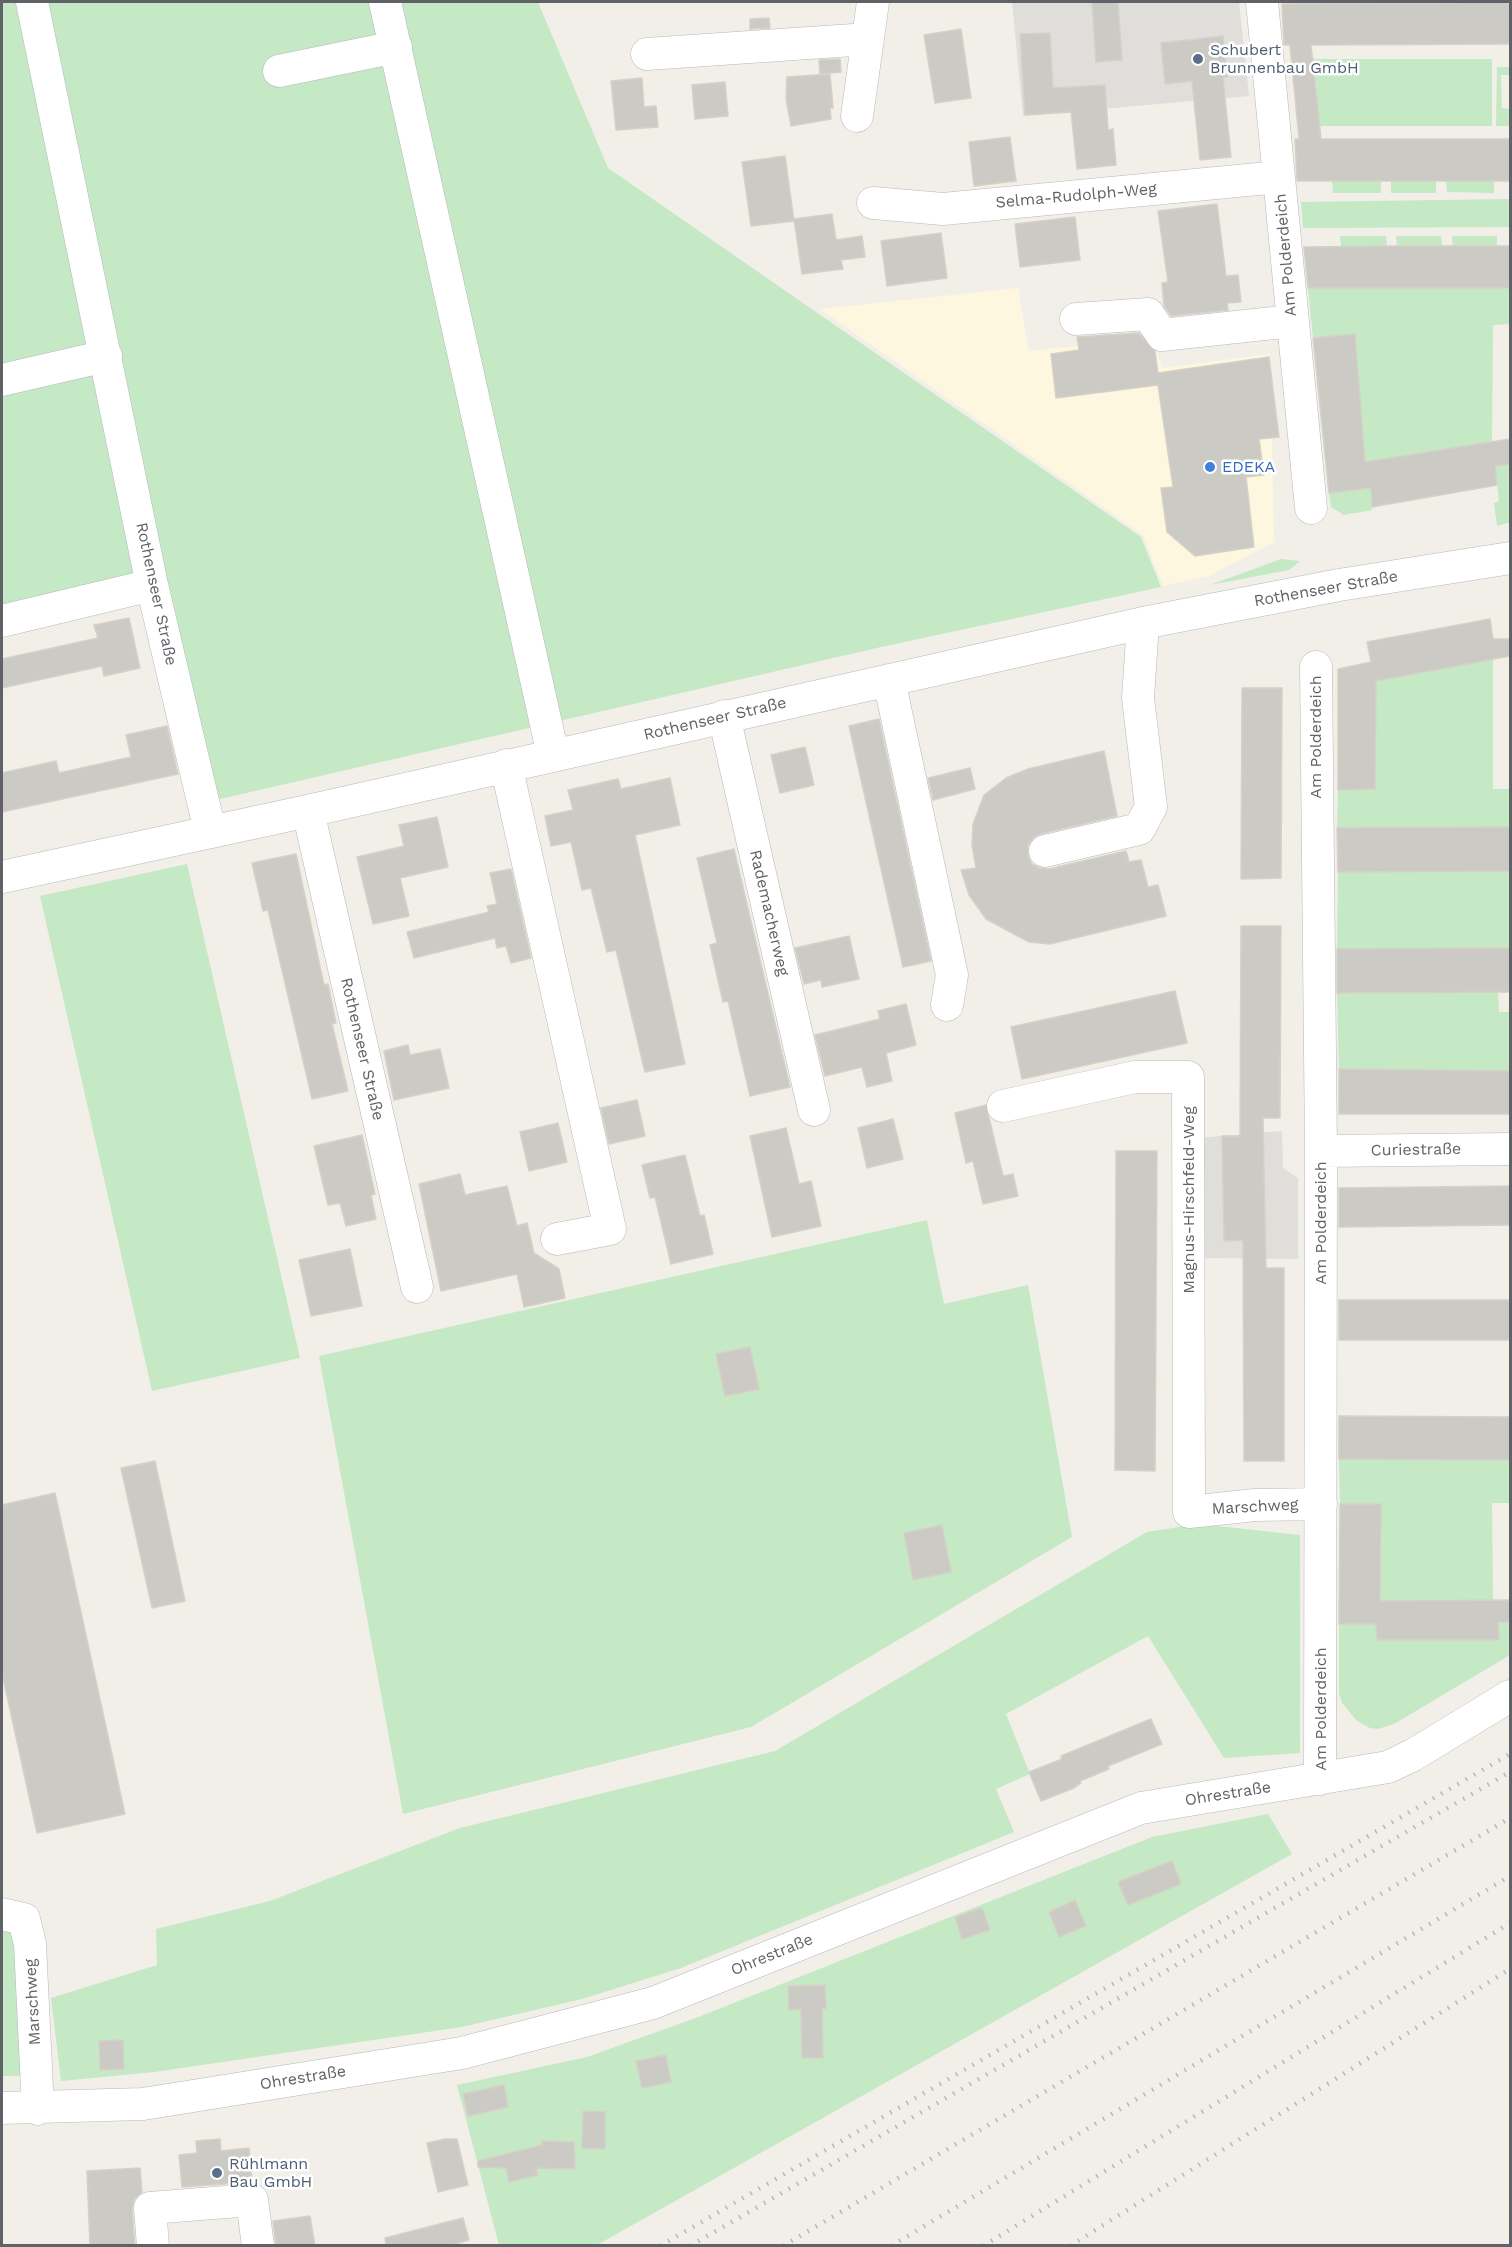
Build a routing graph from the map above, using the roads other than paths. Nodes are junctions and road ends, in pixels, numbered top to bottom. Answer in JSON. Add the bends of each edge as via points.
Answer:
{"nodes":[{"id":1,"x":32,"y":2,"type":"edge"},
{"id":2,"x":385,"y":2,"type":"edge"},
{"id":3,"x":873,"y":2,"type":"edge"},
{"id":4,"x":1262,"y":2,"type":"edge"},
{"id":5,"x":868,"y":39,"type":"junction"},
{"id":6,"x":396,"y":47,"type":"junction"},
{"id":7,"x":647,"y":54,"type":"dead end"},
{"id":8,"x":279,"y":70,"type":"dead end"},
{"id":9,"x":857,"y":116,"type":"dead end"},
{"id":10,"x":1279,"y":177,"type":"junction"},
{"id":11,"x":873,"y":203,"type":"dead end"},
{"id":12,"x":1076,"y":319,"type":"dead end"},
{"id":13,"x":1292,"y":321,"type":"junction"},
{"id":14,"x":106,"y":356,"type":"junction"},
{"id":15,"x":2,"y":380,"type":"edge"},
{"id":16,"x":1311,"y":508,"type":"dead end"},
{"id":17,"x":1510,"y":558,"type":"edge"},
{"id":18,"x":152,"y":585,"type":"junction"},
{"id":19,"x":2,"y":621,"type":"edge"},
{"id":20,"x":1143,"y":623,"type":"junction"},
{"id":21,"x":1316,"y":667,"type":"dead end"},
{"id":22,"x":889,"y":680,"type":"junction"},
{"id":23,"x":1138,"y":698,"type":"junction"},
{"id":24,"x":724,"y":716,"type":"junction"},
{"id":25,"x":552,"y":755,"type":"junction"},
{"id":26,"x":506,"y":765,"type":"junction"},
{"id":27,"x":1126,"y":784,"type":"dead end"},
{"id":28,"x":308,"y":811,"type":"junction"},
{"id":29,"x":210,"y":831,"type":"junction"},
{"id":30,"x":1045,"y":851,"type":"dead end"},
{"id":31,"x":2,"y":876,"type":"edge"},
{"id":32,"x":556,"y":993,"type":"junction"},
{"id":33,"x":947,"y":1005,"type":"dead end"},
{"id":34,"x":584,"y":1025,"type":"dead end"},
{"id":35,"x":1003,"y":1106,"type":"dead end"},
{"id":36,"x":814,"y":1110,"type":"dead end"},
{"id":37,"x":1510,"y":1149,"type":"edge"},
{"id":38,"x":1321,"y":1151,"type":"junction"},
{"id":39,"x":557,"y":1239,"type":"dead end"},
{"id":40,"x":417,"y":1287,"type":"dead end"},
{"id":41,"x":1321,"y":1504,"type":"junction"},
{"id":42,"x":1189,"y":1512,"type":"joint"},
{"id":43,"x":1510,"y":1696,"type":"edge"},
{"id":44,"x":1320,"y":1779,"type":"junction"},
{"id":45,"x":2,"y":1914,"type":"edge"},
{"id":46,"x":2,"y":2108,"type":"edge"},
{"id":47,"x":38,"y":2109,"type":"junction"},
{"id":48,"x":153,"y":2246,"type":"edge"},
{"id":49,"x":258,"y":2246,"type":"edge"}],
"edges":[{"from":1,"to":14,"type":"street","name":"Rothenseer Straße"},
{"from":2,"to":6,"type":"street"},
{"from":3,"to":5,"type":"street"},
{"from":4,"to":10,"type":"street","name":"Am Polderdeich"},
{"from":5,"to":7,"type":"street"},
{"from":5,"to":9,"type":"street"},
{"from":6,"to":8,"type":"street"},
{"from":6,"to":25,"type":"street"},
{"from":10,"to":11,"type":"street","name":"Selma-Rudolph-Weg","via":[[943,208]]},
{"from":10,"to":13,"type":"street","name":"Am Polderdeich"},
{"from":12,"to":13,"type":"street","via":[[1148,314],[1162,335]]},
{"from":13,"to":16,"type":"street","name":"Am Polderdeich"},
{"from":14,"to":15,"type":"street"},
{"from":14,"to":18,"type":"street","name":"Rothenseer Straße"},
{"from":17,"to":20,"type":"street","name":"Rothenseer Straße","via":[[1339,585]]},
{"from":18,"to":19,"type":"street"},
{"from":18,"to":29,"type":"street","name":"Rothenseer Straße"},
{"from":20,"to":22,"type":"street","name":"Rothenseer Straße"},
{"from":20,"to":23,"type":"street"},
{"from":21,"to":38,"type":"street","name":"Am Polderdeich"},
{"from":22,"to":24,"type":"street","name":"Rothenseer Straße"},
{"from":22,"to":33,"type":"street","via":[[952,975]]},
{"from":23,"to":27,"type":"street","via":[[1124,724],[1131,774]]},
{"from":23,"to":30,"type":"street","via":[[1151,807],[1139,829]]},
{"from":24,"to":25,"type":"street","name":"Rothenseer Straße"},
{"from":24,"to":36,"type":"street","name":"Rademacherweg"},
{"from":25,"to":26,"type":"street","name":"Rothenseer Straße"},
{"from":26,"to":28,"type":"street","name":"Rothenseer Straße"},
{"from":26,"to":32,"type":"street"},
{"from":28,"to":29,"type":"street","name":"Rothenseer Straße"},
{"from":28,"to":40,"type":"street","name":"Rothenseer Straße"},
{"from":29,"to":31,"type":"street","name":"Rothenseer Straße"},
{"from":32,"to":34,"type":"street"},
{"from":32,"to":39,"type":"street","via":[[610,1229]]},
{"from":35,"to":42,"type":"street","name":"Magnus-Hirschfeld-Weg","via":[[1135,1077],[1188,1077]]},
{"from":37,"to":38,"type":"street","name":"Curiestraße"},
{"from":38,"to":41,"type":"street","name":"Am Polderdeich"},
{"from":41,"to":42,"type":"street","name":"Marschweg"},
{"from":41,"to":44,"type":"street","name":"Am Polderdeich"},
{"from":43,"to":44,"type":"street","name":"Ohrestraße","via":[[1388,1767]]},
{"from":44,"to":47,"type":"street","name":"Ohrestraße","via":[[1141,1808],[653,2003],[462,2053],[143,2104]]},
{"from":45,"to":47,"type":"street","name":"Marschweg","via":[[24,1919],[30,1944]]},
{"from":46,"to":47,"type":"street","name":"Ohrestraße"},
{"from":48,"to":49,"type":"street","via":[[150,2208],[252,2200]]}]}
